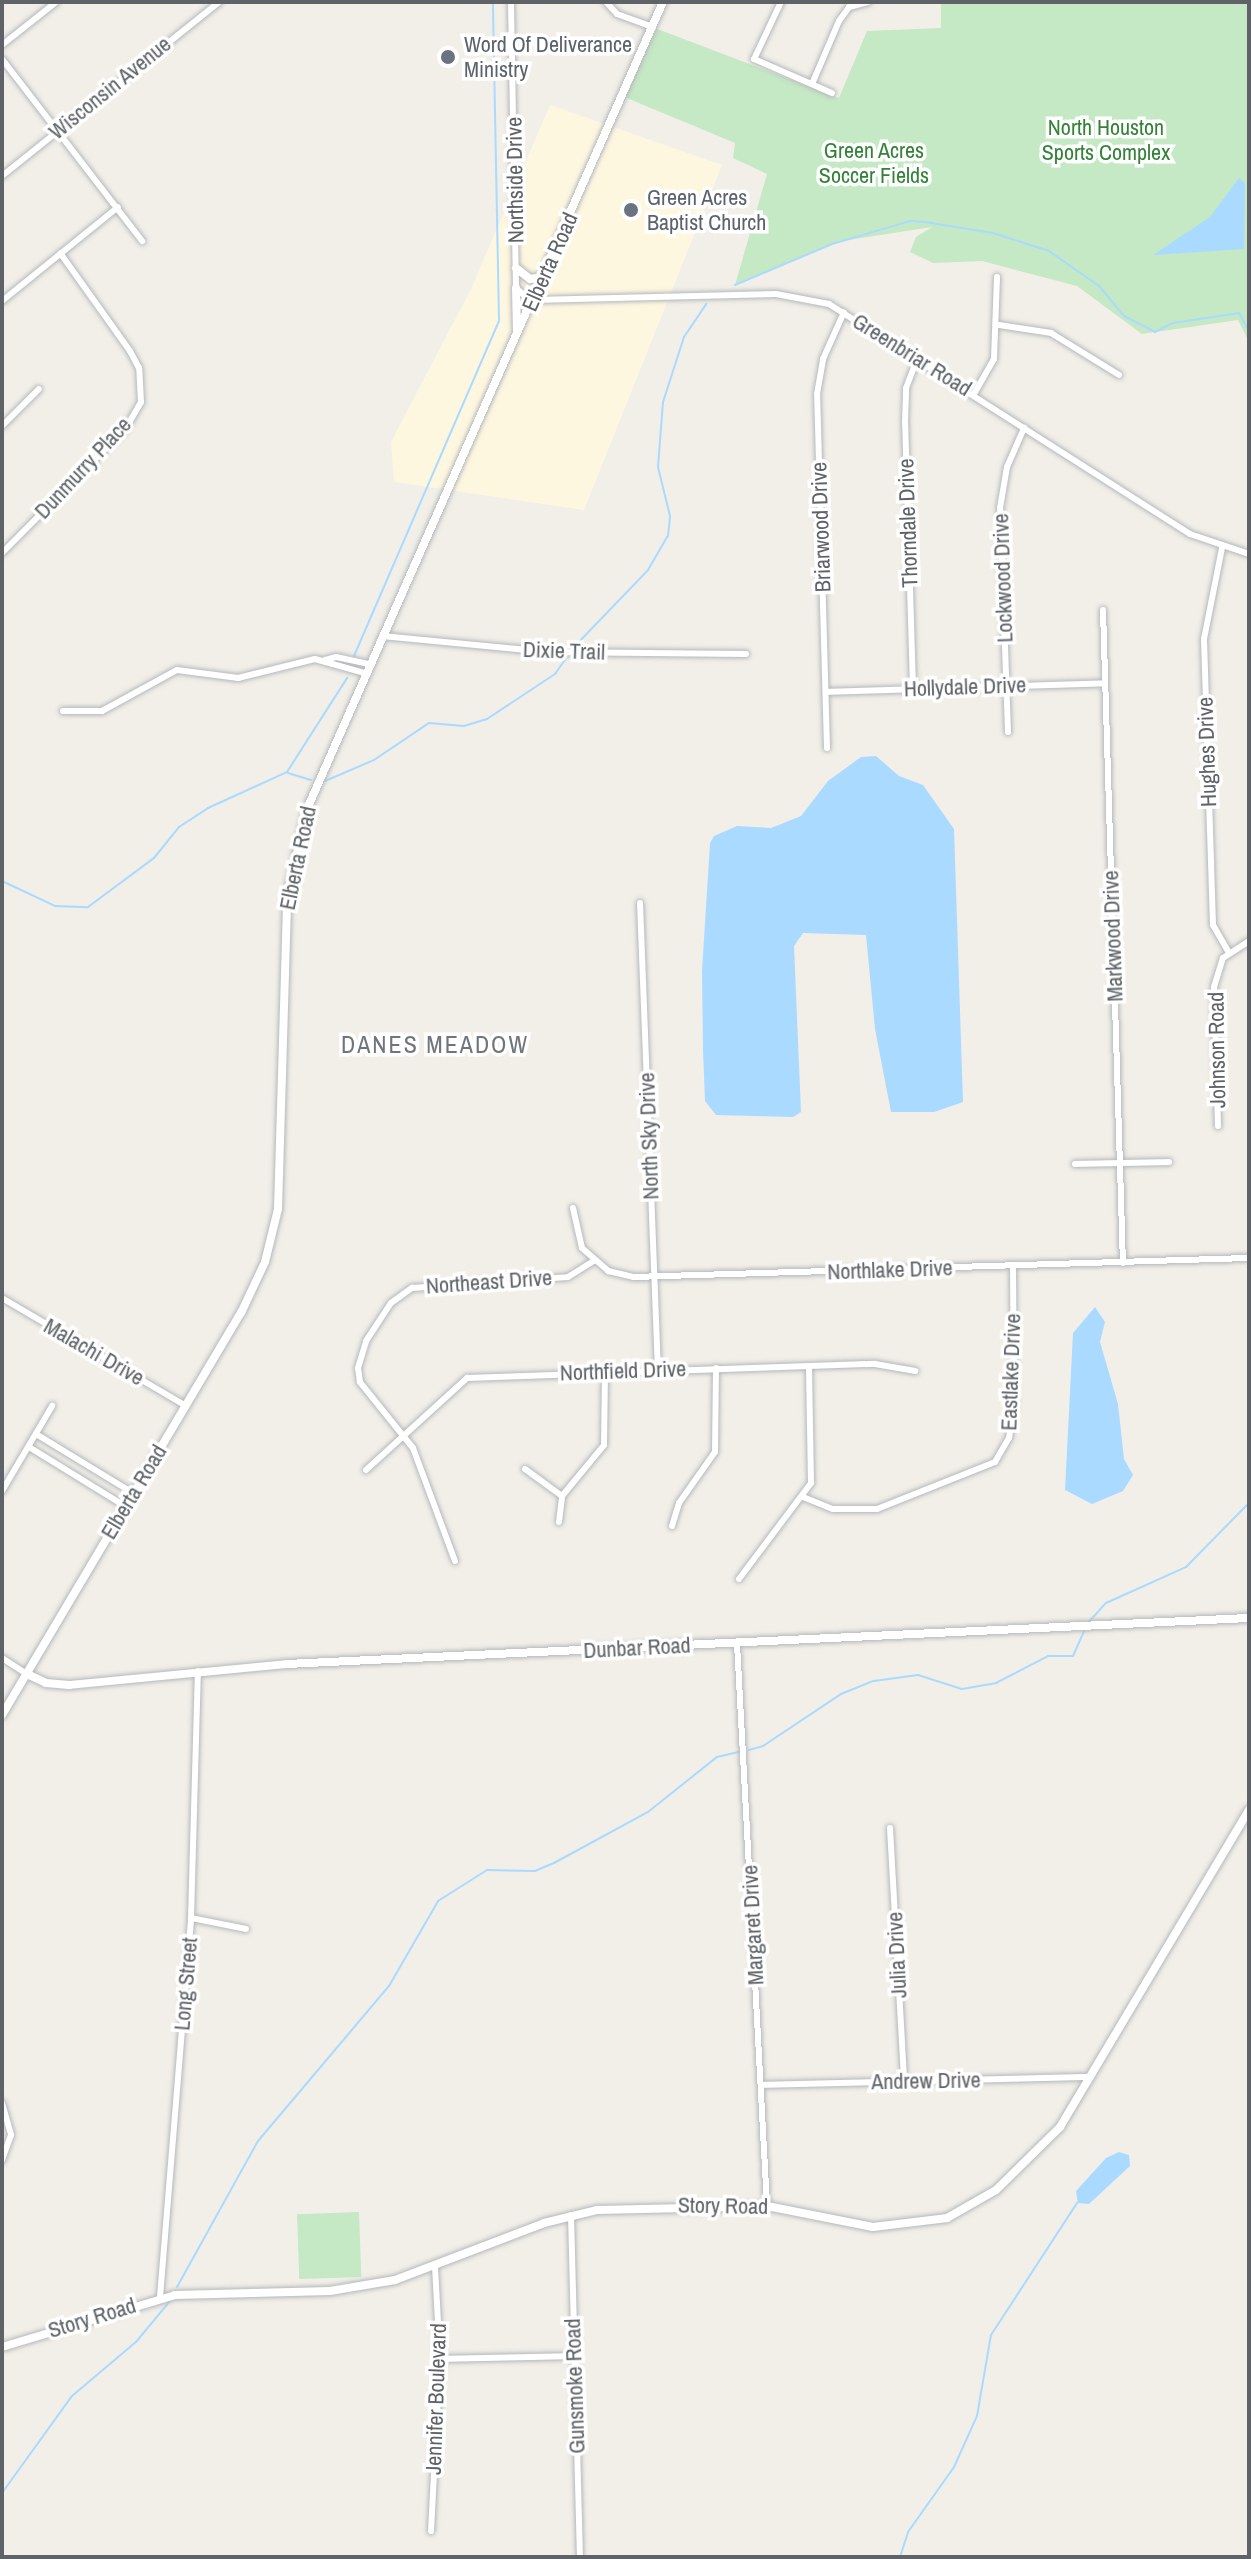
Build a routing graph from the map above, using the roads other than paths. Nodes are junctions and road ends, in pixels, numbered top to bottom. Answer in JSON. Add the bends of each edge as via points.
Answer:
{"nodes":[{"id":1,"x":56,"y":2,"type":"edge"},
{"id":2,"x":219,"y":2,"type":"edge"},
{"id":3,"x":511,"y":2,"type":"edge"},
{"id":4,"x":606,"y":2,"type":"edge"},
{"id":5,"x":663,"y":2,"type":"edge"},
{"id":6,"x":781,"y":2,"type":"edge"},
{"id":7,"x":868,"y":2,"type":"edge"},
{"id":8,"x":652,"y":27,"type":"junction"},
{"id":9,"x":2,"y":45,"type":"edge"},
{"id":10,"x":2,"y":59,"type":"edge"},
{"id":11,"x":812,"y":84,"type":"junction"},
{"id":12,"x":832,"y":93,"type":"dead end"},
{"id":13,"x":59,"y":129,"type":"junction"},
{"id":14,"x":2,"y":176,"type":"edge"},
{"id":15,"x":118,"y":207,"type":"junction"},
{"id":16,"x":142,"y":241,"type":"dead end"},
{"id":17,"x":60,"y":253,"type":"junction"},
{"id":18,"x":516,"y":268,"type":"junction"},
{"id":19,"x":544,"y":277,"type":"junction"},
{"id":20,"x":997,"y":277,"type":"dead end"},
{"id":21,"x":516,"y":288,"type":"junction"},
{"id":22,"x":534,"y":300,"type":"junction"},
{"id":23,"x":2,"y":301,"type":"edge"},
{"id":24,"x":844,"y":312,"type":"junction"},
{"id":25,"x":999,"y":325,"type":"junction"},
{"id":26,"x":517,"y":334,"type":"junction"},
{"id":27,"x":917,"y":360,"type":"junction"},
{"id":28,"x":1119,"y":375,"type":"dead end"},
{"id":29,"x":39,"y":389,"type":"dead end"},
{"id":30,"x":974,"y":394,"type":"junction"},
{"id":31,"x":2,"y":426,"type":"edge"},
{"id":32,"x":1024,"y":428,"type":"junction"},
{"id":33,"x":1222,"y":548,"type":"junction"},
{"id":34,"x":2,"y":553,"type":"edge"},
{"id":35,"x":1249,"y":554,"type":"edge"},
{"id":36,"x":1103,"y":610,"type":"dead end"},
{"id":37,"x":382,"y":636,"type":"junction"},
{"id":38,"x":746,"y":654,"type":"dead end"},
{"id":39,"x":366,"y":669,"type":"junction"},
{"id":40,"x":1105,"y":683,"type":"junction"},
{"id":41,"x":1006,"y":685,"type":"junction"},
{"id":42,"x":913,"y":688,"type":"junction"},
{"id":43,"x":826,"y":692,"type":"junction"},
{"id":44,"x":63,"y":711,"type":"dead end"},
{"id":45,"x":1008,"y":732,"type":"dead end"},
{"id":46,"x":827,"y":748,"type":"dead end"},
{"id":47,"x":640,"y":903,"type":"dead end"},
{"id":48,"x":1249,"y":941,"type":"edge"},
{"id":49,"x":1229,"y":953,"type":"junction"},
{"id":50,"x":1218,"y":1126,"type":"dead end"},
{"id":51,"x":1169,"y":1162,"type":"dead end"},
{"id":52,"x":1120,"y":1163,"type":"junction"},
{"id":53,"x":1075,"y":1164,"type":"dead end"},
{"id":54,"x":573,"y":1208,"type":"dead end"},
{"id":55,"x":1249,"y":1258,"type":"edge"},
{"id":56,"x":594,"y":1261,"type":"junction"},
{"id":57,"x":1123,"y":1263,"type":"junction"},
{"id":58,"x":1013,"y":1266,"type":"junction"},
{"id":59,"x":655,"y":1278,"type":"junction"},
{"id":60,"x":2,"y":1298,"type":"edge"},
{"id":61,"x":809,"y":1366,"type":"junction"},
{"id":62,"x":716,"y":1368,"type":"junction"},
{"id":63,"x":658,"y":1369,"type":"junction"},
{"id":64,"x":915,"y":1371,"type":"dead end"},
{"id":65,"x":605,"y":1372,"type":"junction"},
{"id":66,"x":52,"y":1406,"type":"dead end"},
{"id":67,"x":186,"y":1406,"type":"junction"},
{"id":68,"x":36,"y":1434,"type":"junction"},
{"id":69,"x":405,"y":1434,"type":"junction"},
{"id":70,"x":29,"y":1447,"type":"junction"},
{"id":71,"x":525,"y":1469,"type":"dead end"},
{"id":72,"x":366,"y":1470,"type":"dead end"},
{"id":73,"x":2,"y":1491,"type":"edge"},
{"id":74,"x":133,"y":1493,"type":"junction"},
{"id":75,"x":562,"y":1496,"type":"junction"},
{"id":76,"x":803,"y":1497,"type":"junction"},
{"id":77,"x":125,"y":1506,"type":"junction"},
{"id":78,"x":559,"y":1522,"type":"dead end"},
{"id":79,"x":672,"y":1526,"type":"dead end"},
{"id":80,"x":455,"y":1561,"type":"dead end"},
{"id":81,"x":739,"y":1579,"type":"dead end"},
{"id":82,"x":1249,"y":1618,"type":"edge"},
{"id":83,"x":737,"y":1643,"type":"junction"},
{"id":84,"x":2,"y":1658,"type":"edge"},
{"id":85,"x":198,"y":1669,"type":"junction"},
{"id":86,"x":27,"y":1674,"type":"junction"},
{"id":87,"x":2,"y":1715,"type":"edge"},
{"id":88,"x":1249,"y":1810,"type":"edge"},
{"id":89,"x":890,"y":1828,"type":"dead end"},
{"id":90,"x":191,"y":1918,"type":"junction"},
{"id":91,"x":246,"y":1929,"type":"dead end"},
{"id":92,"x":1091,"y":2077,"type":"junction"},
{"id":93,"x":904,"y":2081,"type":"junction"},
{"id":94,"x":761,"y":2085,"type":"junction"},
{"id":95,"x":2,"y":2103,"type":"edge"},
{"id":96,"x":2,"y":2160,"type":"edge"},
{"id":97,"x":767,"y":2206,"type":"junction"},
{"id":98,"x":571,"y":2215,"type":"junction"},
{"id":99,"x":435,"y":2267,"type":"junction"},
{"id":100,"x":160,"y":2297,"type":"junction"},
{"id":101,"x":2,"y":2347,"type":"edge"},
{"id":102,"x":574,"y":2356,"type":"junction"},
{"id":103,"x":440,"y":2359,"type":"junction"},
{"id":104,"x":431,"y":2531,"type":"dead end"},
{"id":105,"x":580,"y":2557,"type":"edge"}],
"edges":[{"from":1,"to":9,"type":"street"},
{"from":2,"to":13,"type":"street","name":"Wisconsin Avenue"},
{"from":3,"to":18,"type":"street","name":"Northside Drive"},
{"from":4,"to":8,"type":"street","via":[[617,14]]},
{"from":5,"to":8,"type":"street","name":"Elberta Road"},
{"from":6,"to":11,"type":"street","via":[[754,59]]},
{"from":7,"to":11,"type":"street","via":[[849,7],[839,21]]},
{"from":8,"to":19,"type":"street","name":"Elberta Road"},
{"from":10,"to":13,"type":"street"},
{"from":11,"to":12,"type":"street"},
{"from":13,"to":14,"type":"street","name":"Wisconsin Avenue"},
{"from":13,"to":15,"type":"street"},
{"from":15,"to":16,"type":"street"},
{"from":15,"to":17,"type":"street"},
{"from":17,"to":23,"type":"street"},
{"from":17,"to":34,"type":"street","name":"Dunmurry Place","via":[[130,351],[139,368],[141,402],[126,428]]},
{"from":18,"to":19,"type":"street","via":[[530,279]]},
{"from":18,"to":21,"type":"street","name":"Northside Drive"},
{"from":19,"to":22,"type":"street","name":"Elberta Road"},
{"from":20,"to":25,"type":"street"},
{"from":21,"to":22,"type":"street"},
{"from":21,"to":26,"type":"street"},
{"from":22,"to":24,"type":"street","name":"Greenbriar Road","via":[[776,294],[813,299]]},
{"from":22,"to":26,"type":"street","name":"Elberta Road"},
{"from":24,"to":27,"type":"street","name":"Greenbriar Road"},
{"from":24,"to":43,"type":"street","name":"Briarwood Drive","via":[[823,359],[817,394]]},
{"from":25,"to":28,"type":"street","via":[[1051,333]]},
{"from":25,"to":30,"type":"street","via":[[994,359]]},
{"from":26,"to":37,"type":"street","name":"Elberta Road"},
{"from":27,"to":30,"type":"street","name":"Greenbriar Road"},
{"from":27,"to":42,"type":"street","name":"Thorndale Drive","via":[[906,388],[905,422]]},
{"from":29,"to":31,"type":"street"},
{"from":30,"to":32,"type":"street","name":"Greenbriar Road"},
{"from":32,"to":33,"type":"street","name":"Greenbriar Road","via":[[1190,534]]},
{"from":32,"to":41,"type":"street","name":"Lockwood Drive","via":[[1007,467],[1000,508]]},
{"from":33,"to":35,"type":"street","name":"Greenbriar Road"},
{"from":33,"to":49,"type":"street","name":"Hughes Drive","via":[[1204,639],[1213,925]]},
{"from":36,"to":40,"type":"street","name":"Markwood Drive"},
{"from":37,"to":38,"type":"street","name":"Dixie Trail","via":[[548,652]]},
{"from":37,"to":39,"type":"street","name":"Elberta Road"},
{"from":39,"to":44,"type":"street","via":[[336,657],[238,678],[165,672],[102,711]]},
{"from":39,"to":67,"type":"street","name":"Elberta Road","via":[[307,809],[287,898],[274,1230],[247,1300]]},
{"from":40,"to":41,"type":"street","name":"Hollydale Drive"},
{"from":40,"to":52,"type":"street","name":"Markwood Drive"},
{"from":41,"to":42,"type":"street","name":"Hollydale Drive"},
{"from":41,"to":45,"type":"street","name":"Lockwood Drive"},
{"from":42,"to":43,"type":"street","name":"Hollydale Drive"},
{"from":43,"to":46,"type":"street","name":"Briarwood Drive"},
{"from":47,"to":59,"type":"street","name":"North Sky Drive"},
{"from":48,"to":49,"type":"street"},
{"from":49,"to":50,"type":"street","name":"Johnson Road","via":[[1214,987]]},
{"from":51,"to":52,"type":"street"},
{"from":52,"to":53,"type":"street"},
{"from":52,"to":57,"type":"street","name":"Markwood Drive"},
{"from":54,"to":56,"type":"street","via":[[575,1230]]},
{"from":55,"to":57,"type":"street","name":"Northlake Drive"},
{"from":56,"to":59,"type":"street","name":"Northlake Drive","via":[[623,1276]]},
{"from":56,"to":69,"type":"street","name":"Northeast Drive","via":[[568,1277],[425,1284],[391,1303],[366,1341],[358,1368],[367,1396]]},
{"from":57,"to":58,"type":"street","name":"Northlake Drive"},
{"from":58,"to":59,"type":"street","name":"Northlake Drive"},
{"from":58,"to":76,"type":"street","name":"Eastlake Drive","via":[[1014,1408],[1009,1438],[995,1462],[877,1509],[833,1509]]},
{"from":59,"to":63,"type":"street","name":"North Sky Drive"},
{"from":60,"to":67,"type":"street","name":"Malachi Drive"},
{"from":61,"to":62,"type":"street","name":"Northfield Drive"},
{"from":61,"to":64,"type":"street","name":"Northfield Drive","via":[[893,1365]]},
{"from":61,"to":76,"type":"street","via":[[813,1472]]},
{"from":62,"to":63,"type":"street","name":"Northfield Drive"},
{"from":62,"to":79,"type":"street","via":[[715,1452],[679,1503]]},
{"from":63,"to":65,"type":"street","name":"Northfield Drive"},
{"from":65,"to":69,"type":"street","name":"Northfield Drive","via":[[467,1378]]},
{"from":65,"to":75,"type":"street","via":[[604,1445]]},
{"from":66,"to":68,"type":"street"},
{"from":67,"to":74,"type":"street","name":"Elberta Road"},
{"from":68,"to":70,"type":"street"},
{"from":68,"to":74,"type":"street"},
{"from":69,"to":72,"type":"street","name":"Northfield Drive"},
{"from":69,"to":80,"type":"street","name":"Northeast Drive"},
{"from":70,"to":73,"type":"street"},
{"from":70,"to":77,"type":"street"},
{"from":71,"to":75,"type":"street"},
{"from":74,"to":77,"type":"street","name":"Elberta Road"},
{"from":75,"to":78,"type":"street"},
{"from":76,"to":81,"type":"street"},
{"from":77,"to":86,"type":"street","name":"Elberta Road"},
{"from":82,"to":83,"type":"street","name":"Dunbar Road"},
{"from":83,"to":85,"type":"street","name":"Dunbar Road"},
{"from":83,"to":94,"type":"street","name":"Margaret Drive"},
{"from":84,"to":86,"type":"street"},
{"from":85,"to":86,"type":"street","name":"Dunbar Road","via":[[69,1685]]},
{"from":85,"to":90,"type":"street","name":"Long Street"},
{"from":86,"to":87,"type":"street","name":"Elberta Road"},
{"from":88,"to":92,"type":"street","name":"Story Road"},
{"from":89,"to":93,"type":"street","name":"Julia Drive"},
{"from":90,"to":91,"type":"street"},
{"from":90,"to":100,"type":"street","name":"Long Street"},
{"from":92,"to":93,"type":"street","name":"Andrew Drive"},
{"from":92,"to":97,"type":"street","name":"Story Road","via":[[1060,2127],[1019,2171],[947,2218],[873,2227]]},
{"from":93,"to":94,"type":"street","name":"Andrew Drive"},
{"from":94,"to":97,"type":"street","name":"Margaret Drive"},
{"from":95,"to":96,"type":"street","via":[[11,2135]]},
{"from":97,"to":98,"type":"street","name":"Story Road","via":[[633,2207]]},
{"from":98,"to":99,"type":"street","name":"Story Road"},
{"from":98,"to":102,"type":"street","name":"Gunsmoke Road"},
{"from":99,"to":100,"type":"street","name":"Story Road","via":[[350,2289]]},
{"from":99,"to":103,"type":"street","name":"Jennifer Boulevard"},
{"from":100,"to":101,"type":"street","name":"Story Road"},
{"from":102,"to":103,"type":"street"},
{"from":102,"to":105,"type":"street","name":"Gunsmoke Road"},
{"from":103,"to":104,"type":"street","name":"Jennifer Boulevard"}]}
